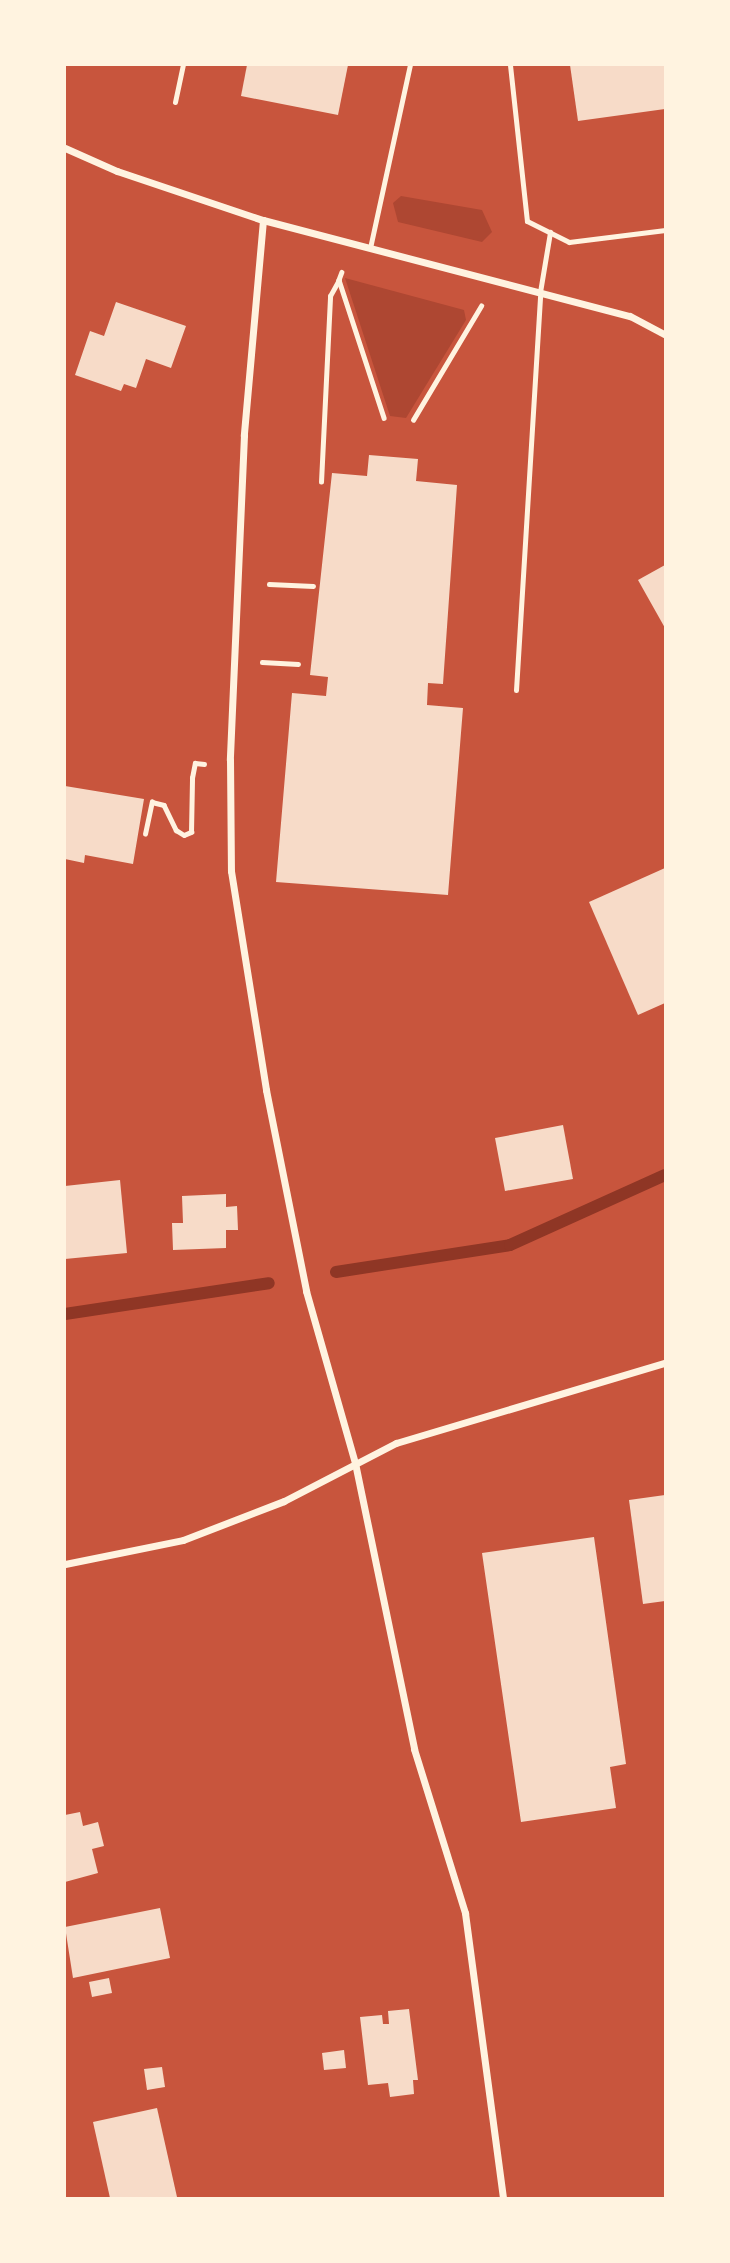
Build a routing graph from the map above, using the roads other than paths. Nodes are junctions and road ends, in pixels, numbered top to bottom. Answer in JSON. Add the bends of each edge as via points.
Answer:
{"nodes":[{"id":1,"x":183,"y":65,"type":"edge"},
{"id":2,"x":410,"y":65,"type":"edge"},
{"id":3,"x":510,"y":65,"type":"edge"},
{"id":4,"x":175,"y":102,"type":"dead end"},
{"id":5,"x":65,"y":148,"type":"edge"},
{"id":6,"x":263,"y":220,"type":"junction"},
{"id":7,"x":665,"y":230,"type":"edge"},
{"id":8,"x":550,"y":232,"type":"junction"},
{"id":9,"x":370,"y":248,"type":"junction"},
{"id":10,"x":540,"y":292,"type":"junction"},
{"id":11,"x":665,"y":335,"type":"edge"},
{"id":12,"x":516,"y":690,"type":"dead end"},
{"id":13,"x":665,"y":1363,"type":"edge"},
{"id":14,"x":355,"y":1463,"type":"junction"},
{"id":15,"x":65,"y":1564,"type":"edge"},
{"id":16,"x":503,"y":2198,"type":"edge"}],
"edges":[{"from":1,"to":4,"type":"lane"},
{"from":2,"to":9,"type":"lane"},
{"from":3,"to":8,"type":"lane","via":[[527,221]]},
{"from":5,"to":6,"type":"street","via":[[117,171]]},
{"from":6,"to":9,"type":"street"},
{"from":6,"to":14,"type":"street","via":[[243,449],[230,760],[232,871],[266,1090],[306,1291]]},
{"from":7,"to":8,"type":"lane","via":[[569,242]]},
{"from":8,"to":10,"type":"lane"},
{"from":9,"to":10,"type":"street"},
{"from":10,"to":11,"type":"street","via":[[630,316]]},
{"from":10,"to":12,"type":"lane"},
{"from":13,"to":14,"type":"street","via":[[448,1425]]},
{"from":14,"to":15,"type":"street","via":[[226,1525],[127,1553]]},
{"from":14,"to":16,"type":"street","via":[[414,1749],[466,1913]]}]}
